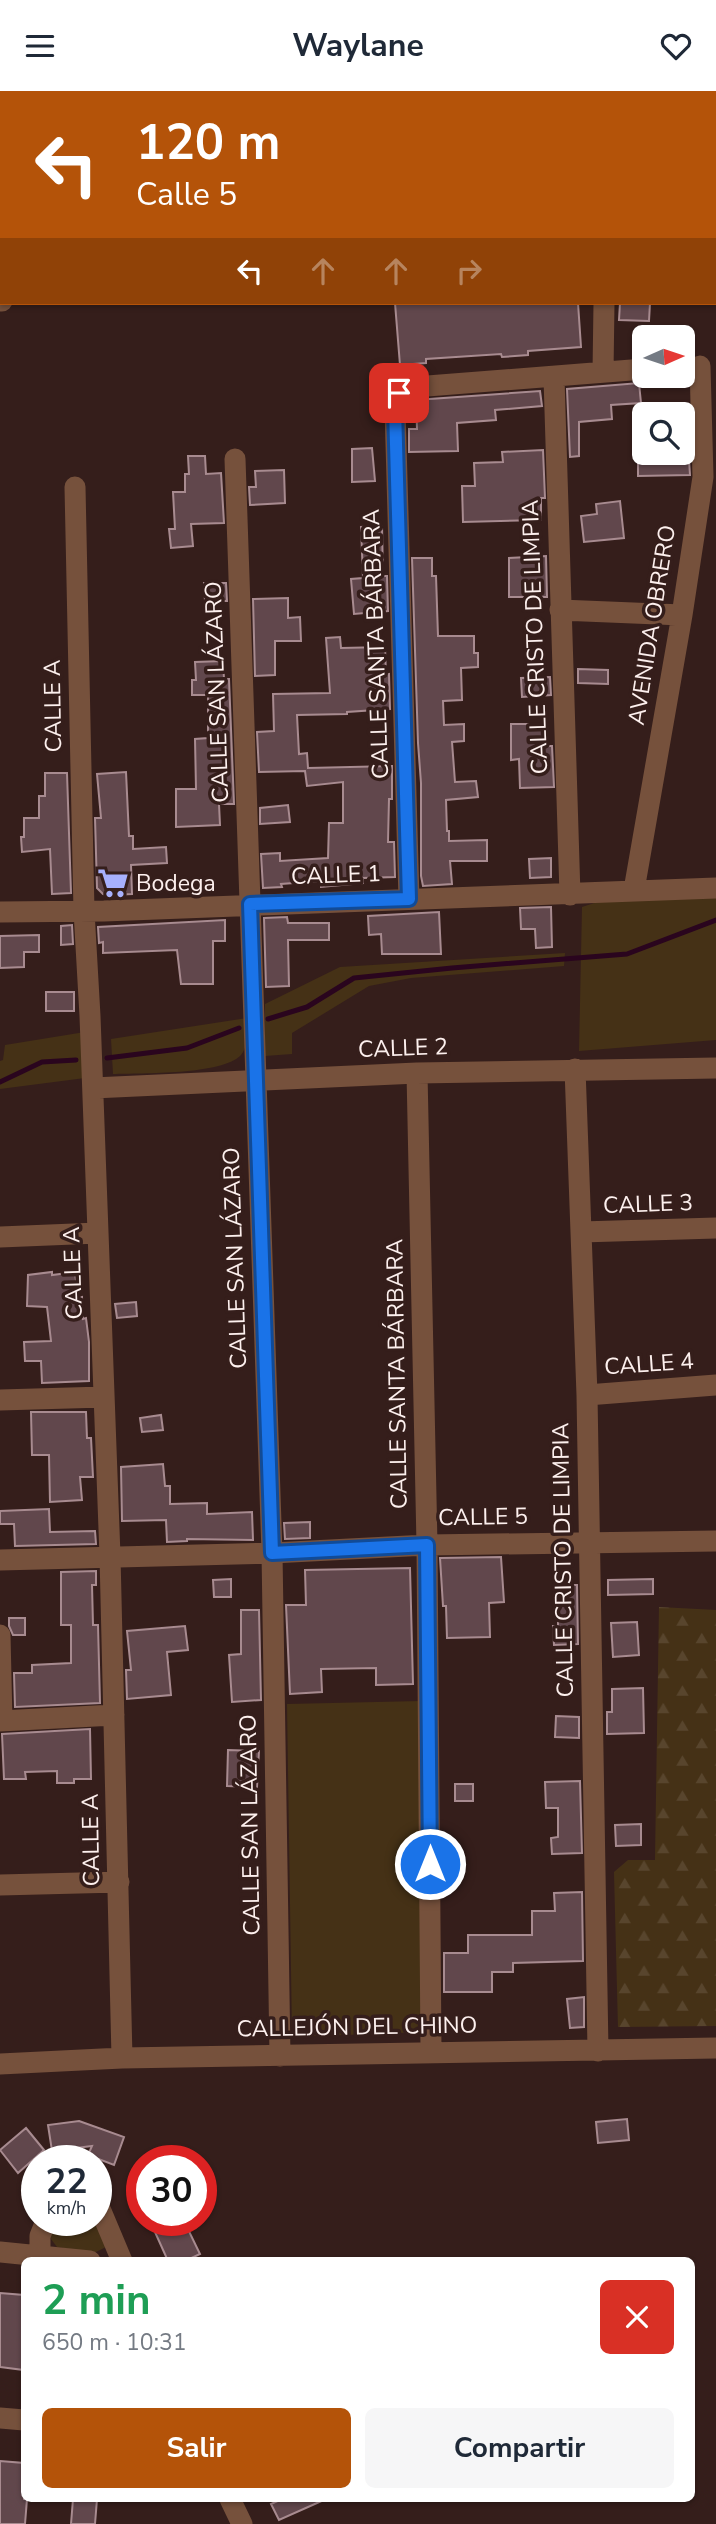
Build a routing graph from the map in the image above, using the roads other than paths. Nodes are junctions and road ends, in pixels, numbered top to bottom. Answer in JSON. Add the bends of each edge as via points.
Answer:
{"nodes":[{"id":1,"x":604,"y":305,"type":"edge"},
{"id":2,"x":700,"y":366,"type":"edge"},
{"id":3,"x":632,"y":370,"type":"edge"},
{"id":4,"x":603,"y":372,"type":"junction"},
{"id":5,"x":554,"y":378,"type":"junction"},
{"id":6,"x":235,"y":459,"type":"dead end"},
{"id":7,"x":75,"y":487,"type":"dead end"},
{"id":8,"x":559,"y":610,"type":"junction"},
{"id":9,"x":682,"y":615,"type":"junction"},
{"id":10,"x":716,"y":888,"type":"edge"},
{"id":11,"x":634,"y":890,"type":"junction"},
{"id":12,"x":570,"y":895,"type":"junction"},
{"id":13,"x":409,"y":899,"type":"junction"},
{"id":14,"x":250,"y":904,"type":"junction"},
{"id":15,"x":84,"y":911,"type":"junction"},
{"id":16,"x":0,"y":912,"type":"edge"},
{"id":17,"x":716,"y":1068,"type":"edge"},
{"id":18,"x":575,"y":1069,"type":"junction"},
{"id":19,"x":417,"y":1073,"type":"junction"},
{"id":20,"x":255,"y":1081,"type":"junction"},
{"id":21,"x":93,"y":1089,"type":"junction"},
{"id":22,"x":716,"y":1228,"type":"edge"},
{"id":23,"x":581,"y":1232,"type":"junction"},
{"id":24,"x":99,"y":1233,"type":"junction"},
{"id":25,"x":0,"y":1237,"type":"edge"},
{"id":26,"x":716,"y":1385,"type":"edge"},
{"id":27,"x":587,"y":1395,"type":"junction"},
{"id":28,"x":104,"y":1397,"type":"junction"},
{"id":29,"x":0,"y":1400,"type":"edge"},
{"id":30,"x":589,"y":1541,"type":"junction"},
{"id":31,"x":716,"y":1541,"type":"edge"},
{"id":32,"x":427,"y":1545,"type":"junction"},
{"id":33,"x":272,"y":1553,"type":"junction"},
{"id":34,"x":110,"y":1556,"type":"junction"},
{"id":35,"x":0,"y":1560,"type":"edge"},
{"id":36,"x":0,"y":1635,"type":"edge"},
{"id":37,"x":114,"y":1715,"type":"junction"},
{"id":38,"x":1,"y":1721,"type":"edge"},
{"id":39,"x":119,"y":1882,"type":"junction"},
{"id":40,"x":0,"y":1885,"type":"edge"},
{"id":41,"x":716,"y":2048,"type":"edge"},
{"id":42,"x":598,"y":2050,"type":"junction"},
{"id":43,"x":431,"y":2051,"type":"junction"},
{"id":44,"x":280,"y":2056,"type":"junction"},
{"id":45,"x":122,"y":2057,"type":"junction"},
{"id":46,"x":0,"y":2064,"type":"edge"},
{"id":47,"x":40,"y":2236,"type":"edge"},
{"id":48,"x":112,"y":2236,"type":"edge"},
{"id":49,"x":0,"y":2252,"type":"edge"},
{"id":50,"x":40,"y":2256,"type":"junction"},
{"id":51,"x":50,"y":2257,"type":"edge"},
{"id":52,"x":120,"y":2257,"type":"edge"},
{"id":53,"x":0,"y":2418,"type":"edge"},
{"id":54,"x":21,"y":2420,"type":"edge"},
{"id":55,"x":231,"y":2502,"type":"edge"},
{"id":56,"x":242,"y":2524,"type":"edge"}],
"edges":[{"from":1,"to":4,"type":"street"},
{"from":2,"to":9,"type":"street","name":"AVENIDA OBRERO","via":[[703,477]]},
{"from":3,"to":4,"type":"street"},
{"from":4,"to":5,"type":"street"},
{"from":5,"to":8,"type":"street","name":"CALLE CRISTO DE LIMPIA"},
{"from":5,"to":13,"type":"street","name":"CALLE SANTA BÁRBARA","via":[[402,388],[395,409]]},
{"from":6,"to":14,"type":"street","name":"CALLE SAN LÁZARO"},
{"from":7,"to":15,"type":"street","name":"CALLE A"},
{"from":8,"to":9,"type":"street"},
{"from":8,"to":12,"type":"street","name":"CALLE CRISTO DE LIMPIA"},
{"from":9,"to":11,"type":"street","name":"AVENIDA OBRERO"},
{"from":10,"to":11,"type":"street","name":"CALLE 1"},
{"from":11,"to":12,"type":"street","name":"CALLE 1"},
{"from":12,"to":13,"type":"street","name":"CALLE 1"},
{"from":13,"to":14,"type":"street","name":"CALLE 1"},
{"from":14,"to":15,"type":"street","name":"CALLE 1"},
{"from":14,"to":20,"type":"street","name":"CALLE SAN LÁZARO"},
{"from":15,"to":16,"type":"street","name":"CALLE 1"},
{"from":15,"to":21,"type":"street","name":"CALLE A"},
{"from":17,"to":18,"type":"street","name":"CALLE 2"},
{"from":18,"to":19,"type":"street","name":"CALLE 2"},
{"from":18,"to":23,"type":"street","name":"CALLE CRISTO DE LIMPIA"},
{"from":19,"to":20,"type":"street","name":"CALLE 2"},
{"from":19,"to":32,"type":"street","name":"CALLE SANTA BÁRBARA"},
{"from":20,"to":21,"type":"street","name":"CALLE 2"},
{"from":20,"to":33,"type":"street","name":"CALLE SAN LÁZARO"},
{"from":21,"to":24,"type":"street","name":"CALLE A"},
{"from":22,"to":23,"type":"street","name":"CALLE 3"},
{"from":23,"to":27,"type":"street","name":"CALLE CRISTO DE LIMPIA"},
{"from":24,"to":25,"type":"street"},
{"from":24,"to":28,"type":"street","name":"CALLE A"},
{"from":26,"to":27,"type":"street","name":"CALLE 4"},
{"from":27,"to":30,"type":"street","name":"CALLE CRISTO DE LIMPIA"},
{"from":28,"to":29,"type":"street"},
{"from":28,"to":34,"type":"street","name":"CALLE A"},
{"from":30,"to":31,"type":"street","name":"CALLE 5"},
{"from":30,"to":32,"type":"street","name":"CALLE 5"},
{"from":30,"to":42,"type":"street","name":"CALLE CRISTO DE LIMPIA"},
{"from":32,"to":33,"type":"street","name":"CALLE 5"},
{"from":32,"to":43,"type":"street","name":"CALLE SANTA BÁRBARA"},
{"from":33,"to":34,"type":"street","name":"CALLE 5"},
{"from":33,"to":44,"type":"street","name":"CALLE SAN LÁZARO"},
{"from":34,"to":35,"type":"street","name":"CALLE 5"},
{"from":34,"to":37,"type":"street","name":"CALLE A"},
{"from":36,"to":38,"type":"street"},
{"from":37,"to":38,"type":"street"},
{"from":37,"to":39,"type":"street","name":"CALLE A"},
{"from":39,"to":40,"type":"street"},
{"from":39,"to":45,"type":"street","name":"CALLE A"},
{"from":41,"to":42,"type":"street","name":"CALLEJÓN DEL CHINO"},
{"from":42,"to":43,"type":"street","name":"CALLEJÓN DEL CHINO"},
{"from":43,"to":44,"type":"street","name":"CALLEJÓN DEL CHINO"},
{"from":44,"to":45,"type":"street","name":"CALLEJÓN DEL CHINO"},
{"from":45,"to":46,"type":"street","name":"CALLEJÓN DEL CHINO"},
{"from":47,"to":50,"type":"street"},
{"from":48,"to":52,"type":"street"},
{"from":49,"to":50,"type":"street"},
{"from":50,"to":51,"type":"street"},
{"from":53,"to":54,"type":"street"},
{"from":55,"to":56,"type":"street"}]}
